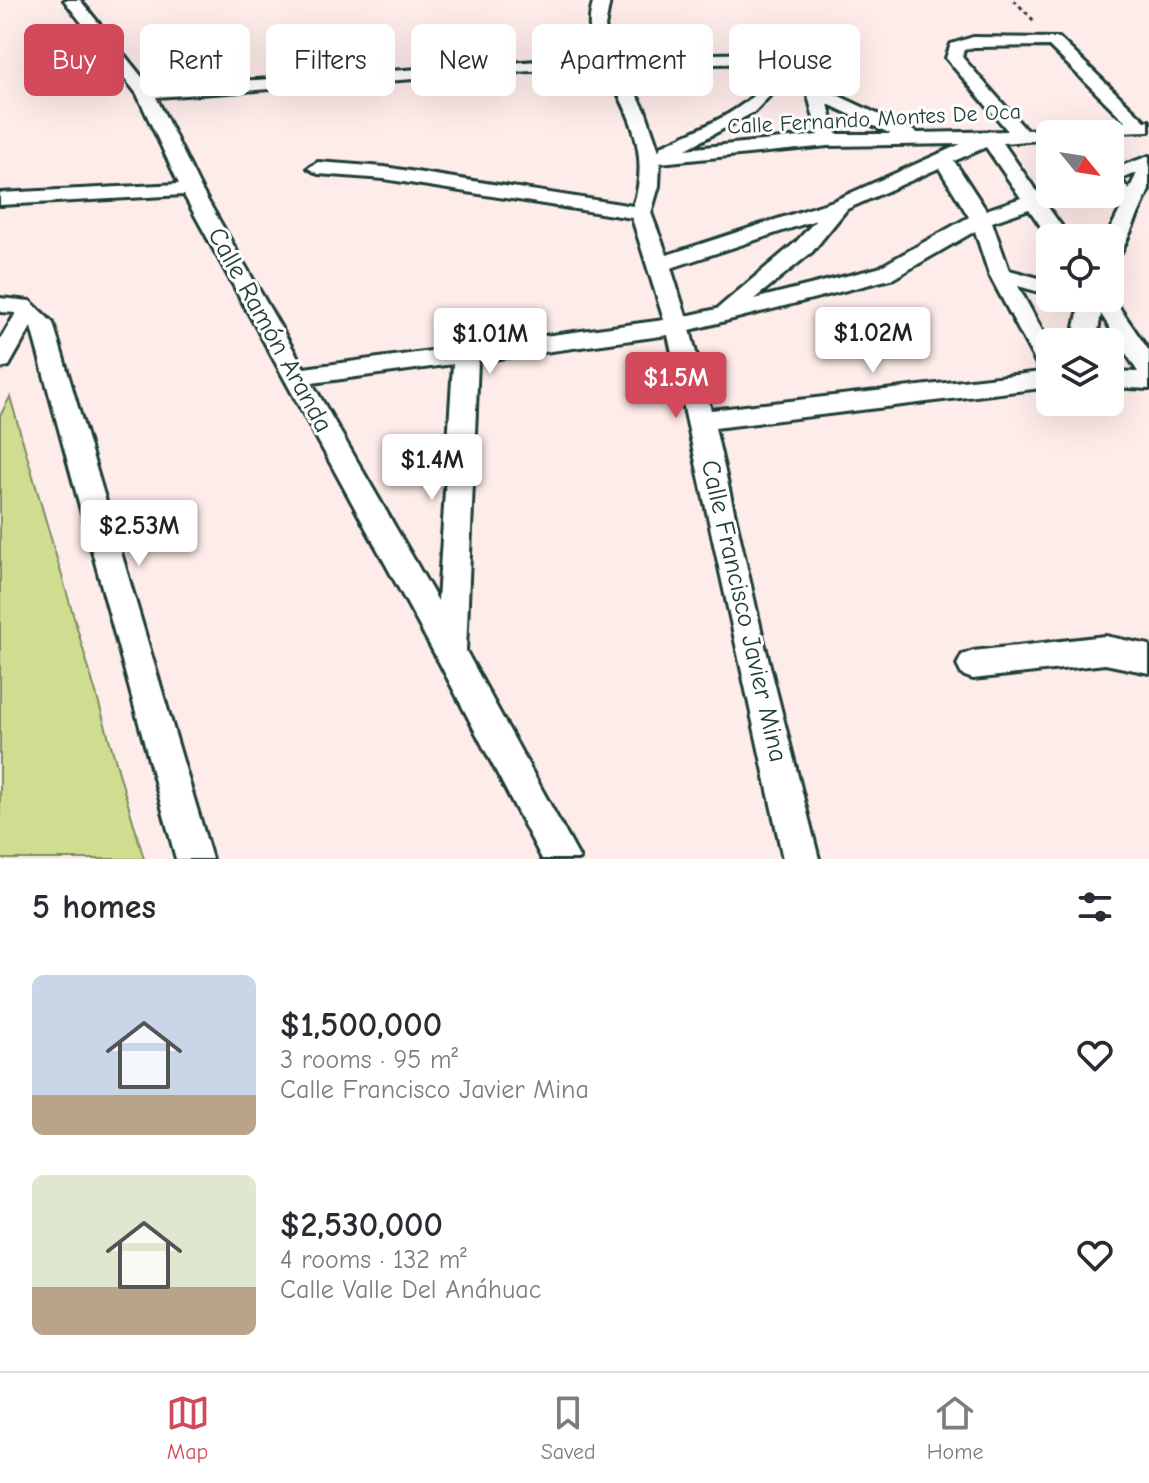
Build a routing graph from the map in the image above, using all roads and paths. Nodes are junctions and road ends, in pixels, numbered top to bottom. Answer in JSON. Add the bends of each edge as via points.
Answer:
{"nodes":[{"id":1,"x":72,"y":0,"type":"edge"},
{"id":2,"x":602,"y":0,"type":"edge"},
{"id":3,"x":600,"y":24,"type":"edge"},
{"id":4,"x":532,"y":66,"type":"edge"},
{"id":5,"x":250,"y":86,"type":"edge"},
{"id":6,"x":140,"y":87,"type":"edge"},
{"id":7,"x":146,"y":96,"type":"edge"},
{"id":8,"x":629,"y":96,"type":"edge"},
{"id":9,"x":764,"y":96,"type":"edge"},
{"id":10,"x":817,"y":96,"type":"edge"},
{"id":11,"x":825,"y":96,"type":"edge"},
{"id":12,"x":1145,"y":126,"type":"edge"},
{"id":13,"x":1124,"y":128,"type":"edge"},
{"id":14,"x":1036,"y":134,"type":"edge"},
{"id":15,"x":1021,"y":135,"type":"junction"},
{"id":16,"x":990,"y":138,"type":"junction"},
{"id":17,"x":828,"y":140,"type":"junction"},
{"id":18,"x":919,"y":140,"type":"junction"},
{"id":19,"x":650,"y":158,"type":"junction"},
{"id":20,"x":943,"y":158,"type":"junction"},
{"id":21,"x":1149,"y":162,"type":"edge"},
{"id":22,"x":318,"y":168,"type":"dead end"},
{"id":23,"x":1149,"y":168,"type":"edge"},
{"id":24,"x":191,"y":189,"type":"junction"},
{"id":25,"x":1036,"y":191,"type":"edge"},
{"id":26,"x":0,"y":199,"type":"edge"},
{"id":27,"x":1036,"y":199,"type":"edge"},
{"id":28,"x":840,"y":205,"type":"junction"},
{"id":29,"x":1131,"y":208,"type":"junction"},
{"id":30,"x":641,"y":213,"type":"junction"},
{"id":31,"x":981,"y":219,"type":"junction"},
{"id":32,"x":1124,"y":224,"type":"edge"},
{"id":33,"x":661,"y":264,"type":"junction"},
{"id":34,"x":1000,"y":274,"type":"junction"},
{"id":35,"x":1036,"y":284,"type":"edge"},
{"id":36,"x":15,"y":308,"type":"edge"},
{"id":37,"x":1104,"y":312,"type":"edge"},
{"id":38,"x":724,"y":313,"type":"junction"},
{"id":39,"x":678,"y":326,"type":"junction"},
{"id":40,"x":1036,"y":341,"type":"edge"},
{"id":41,"x":466,"y":355,"type":"junction"},
{"id":42,"x":0,"y":360,"type":"edge"},
{"id":43,"x":1149,"y":369,"type":"edge"},
{"id":44,"x":296,"y":377,"type":"junction"},
{"id":45,"x":1124,"y":380,"type":"edge"},
{"id":46,"x":1036,"y":381,"type":"edge"},
{"id":47,"x":1149,"y":381,"type":"edge"},
{"id":48,"x":702,"y":420,"type":"junction"},
{"id":49,"x":450,"y":652,"type":"junction"},
{"id":50,"x":1149,"y":659,"type":"edge"},
{"id":51,"x":973,"y":665,"type":"dead end"},
{"id":52,"x":194,"y":859,"type":"edge"},
{"id":53,"x":562,"y":859,"type":"edge"},
{"id":54,"x":801,"y":859,"type":"edge"}],
"edges":[{"from":1,"to":6,"type":"street","name":"Calle Ramón Aranda"},
{"from":2,"to":3,"type":"street","via":[[597,9]]},
{"from":4,"to":5,"type":"street"},
{"from":7,"to":24,"type":"street","name":"Calle Ramón Aranda"},
{"from":8,"to":19,"type":"street"},
{"from":9,"to":19,"type":"street"},
{"from":10,"to":17,"type":"street"},
{"from":11,"to":18,"type":"street"},
{"from":12,"to":13,"type":"street","name":"Calle Fernando Montes De Oca"},
{"from":12,"to":15,"type":"street","via":[[1053,41],[957,47],[954,58]]},
{"from":14,"to":15,"type":"street","name":"Calle Fernando Montes De Oca"},
{"from":15,"to":16,"type":"street","name":"Calle Fernando Montes De Oca"},
{"from":16,"to":18,"type":"street","name":"Calle Fernando Montes De Oca"},
{"from":16,"to":20,"type":"street"},
{"from":16,"to":25,"type":"street"},
{"from":17,"to":18,"type":"street","name":"Calle Fernando Montes De Oca"},
{"from":17,"to":19,"type":"street","name":"Calle Fernando Montes De Oca"},
{"from":19,"to":30,"type":"street","via":[[651,185]]},
{"from":20,"to":28,"type":"street"},
{"from":20,"to":31,"type":"street"},
{"from":21,"to":29,"type":"street","via":[[1110,177]]},
{"from":22,"to":30,"type":"street","via":[[384,173]]},
{"from":23,"to":29,"type":"street"},
{"from":24,"to":26,"type":"street"},
{"from":24,"to":44,"type":"street","name":"Calle Ramón Aranda"},
{"from":27,"to":31,"type":"street"},
{"from":28,"to":33,"type":"street"},
{"from":28,"to":38,"type":"street","via":[[804,247]]},
{"from":29,"to":32,"type":"street"},
{"from":30,"to":33,"type":"street","name":"Calle Francisco Javier Mina"},
{"from":31,"to":34,"type":"street"},
{"from":31,"to":38,"type":"street","via":[[886,273]]},
{"from":33,"to":39,"type":"street","name":"Calle Francisco Javier Mina"},
{"from":34,"to":35,"type":"street"},
{"from":34,"to":40,"type":"street"},
{"from":36,"to":42,"type":"street"},
{"from":36,"to":52,"type":"street","via":[[41,323]]},
{"from":37,"to":43,"type":"street"},
{"from":38,"to":39,"type":"street"},
{"from":39,"to":41,"type":"street"},
{"from":39,"to":48,"type":"street","name":"Calle Francisco Javier Mina"},
{"from":41,"to":44,"type":"street"},
{"from":41,"to":49,"type":"street"},
{"from":44,"to":49,"type":"street","name":"Calle Ramón Aranda"},
{"from":45,"to":47,"type":"street"},
{"from":46,"to":48,"type":"street"},
{"from":48,"to":54,"type":"street","name":"Calle Francisco Javier Mina"},
{"from":49,"to":53,"type":"street","name":"Calle Ramón Aranda"},
{"from":50,"to":51,"type":"street","via":[[1105,650]]}]}
